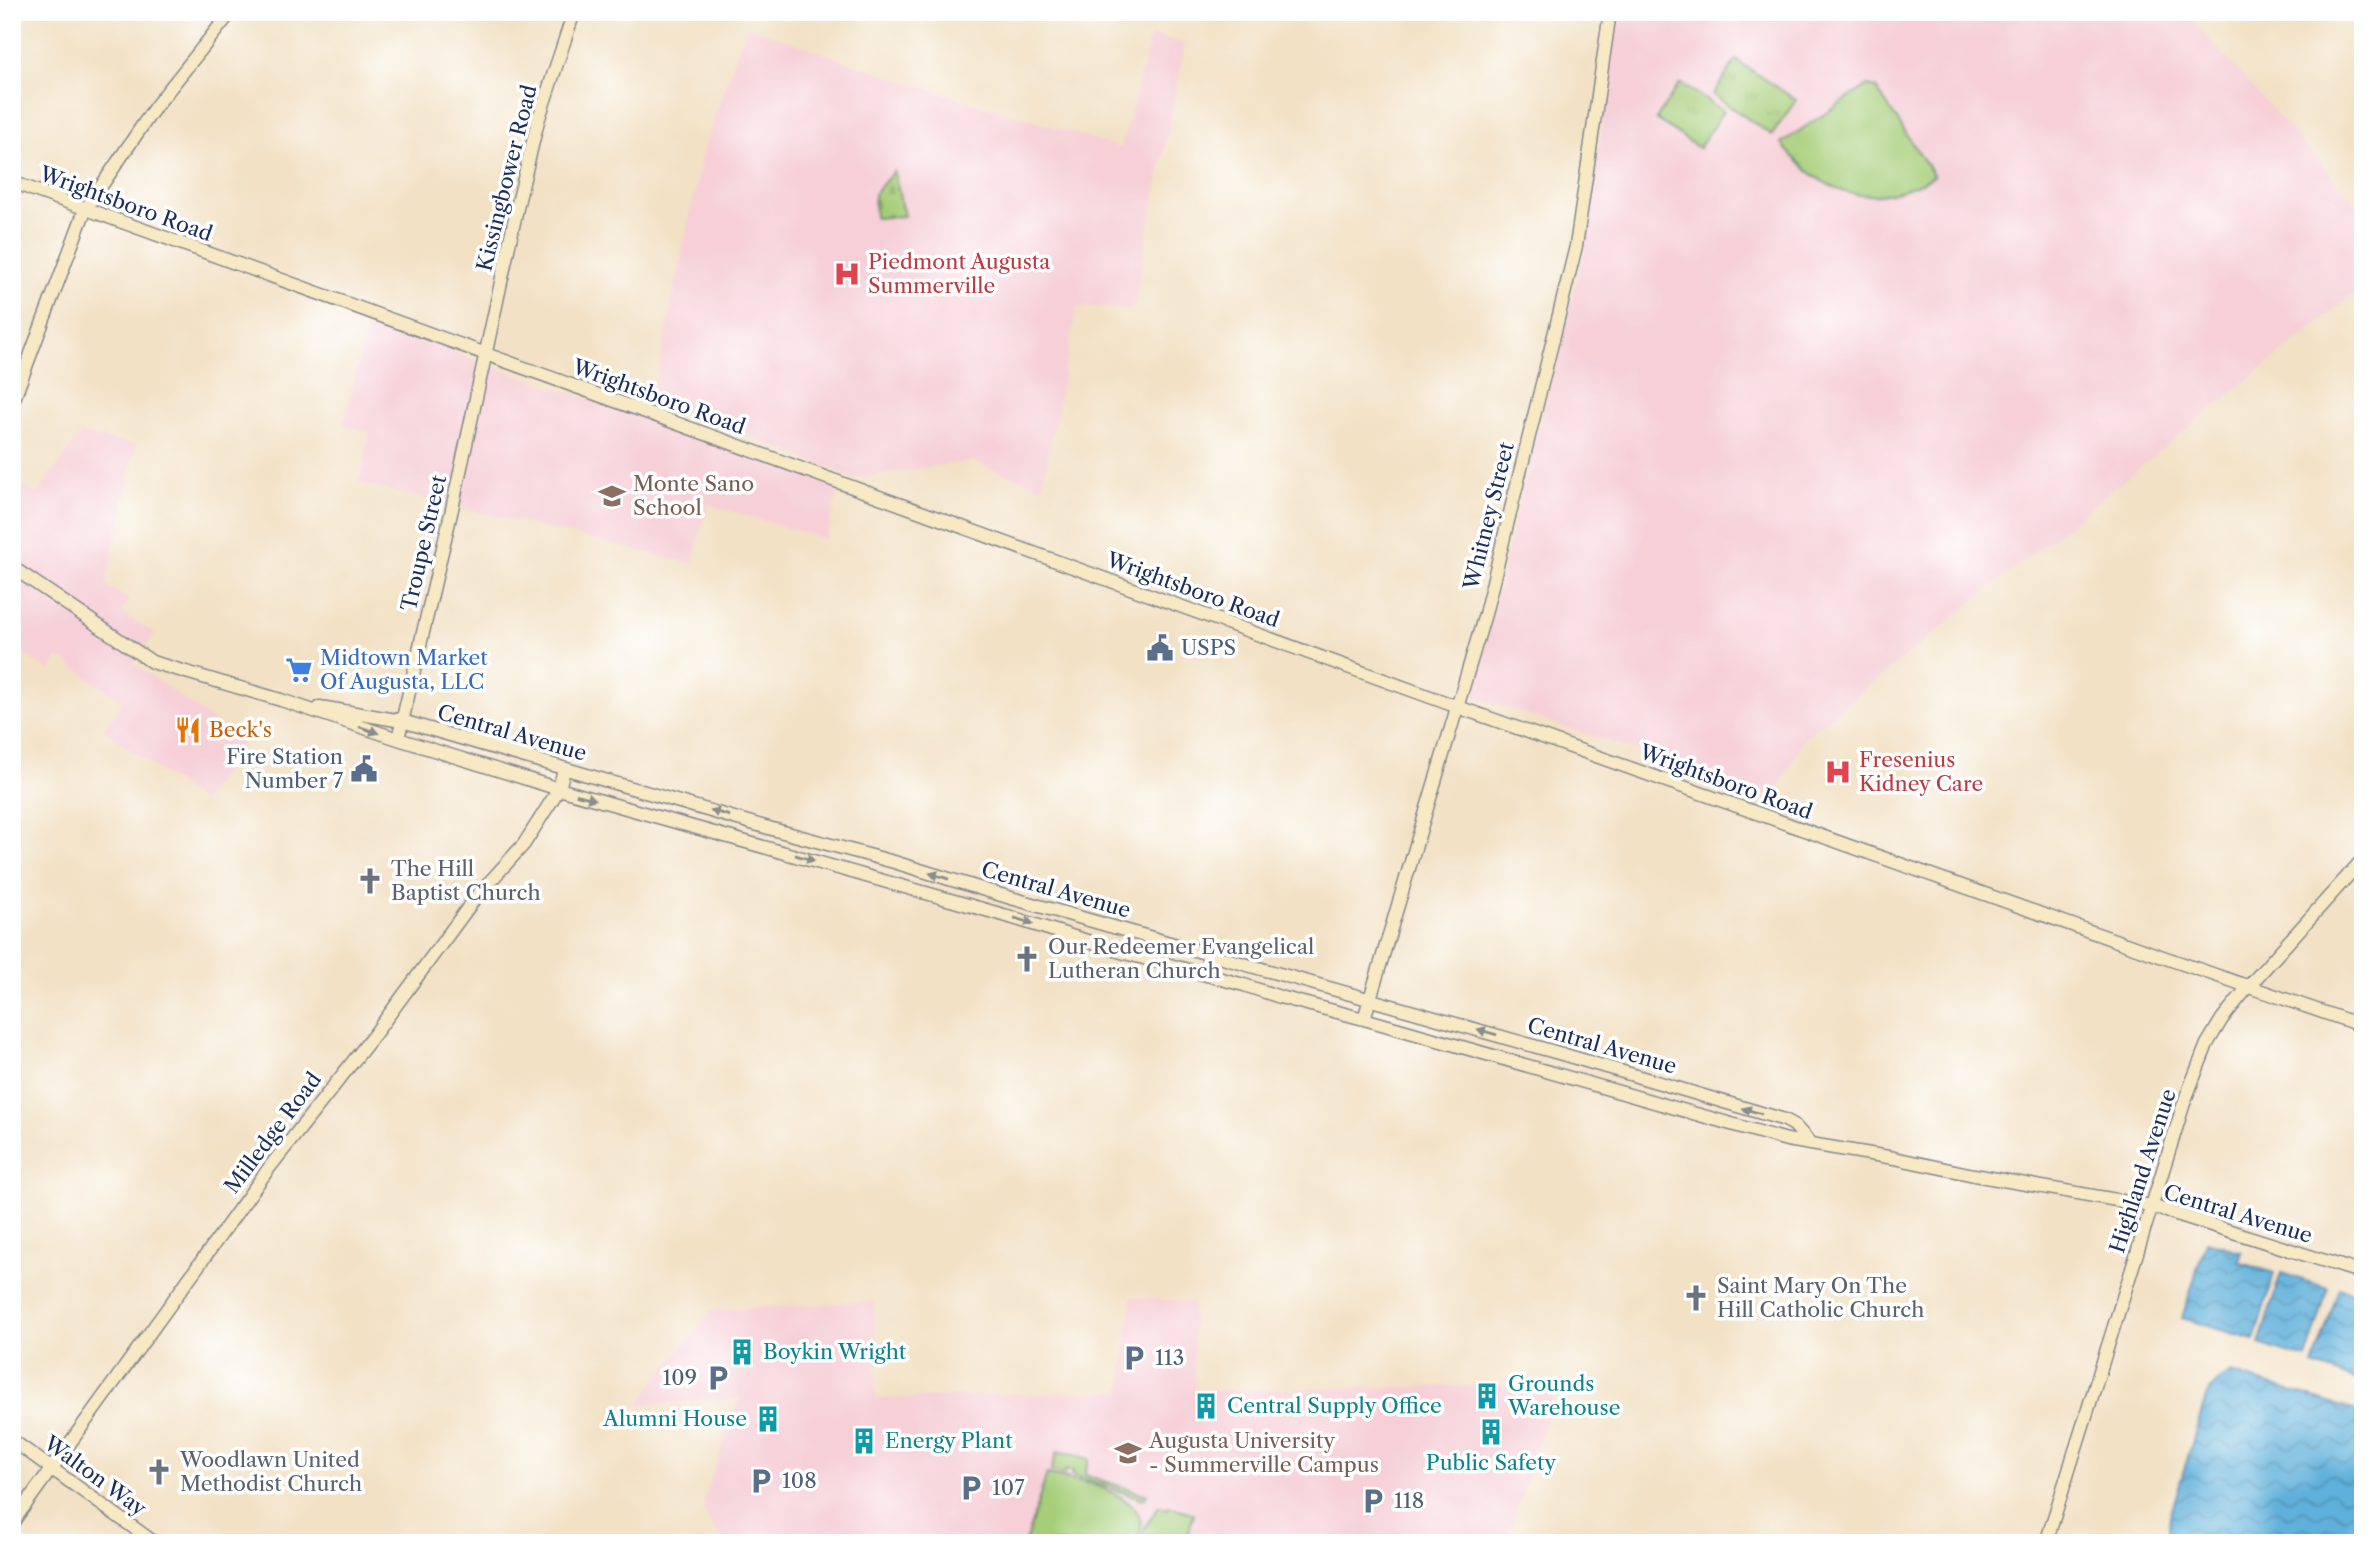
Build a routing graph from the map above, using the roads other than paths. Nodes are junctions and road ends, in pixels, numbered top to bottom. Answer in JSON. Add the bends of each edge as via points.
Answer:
{"nodes":[{"id":1,"x":231,"y":12,"type":"edge"},
{"id":2,"x":574,"y":12,"type":"edge"},
{"id":3,"x":1610,"y":12,"type":"edge"},
{"id":4,"x":12,"y":182,"type":"edge"},
{"id":5,"x":85,"y":210,"type":"junction"},
{"id":6,"x":485,"y":355,"type":"junction"},
{"id":7,"x":12,"y":404,"type":"edge"},
{"id":8,"x":12,"y":567,"type":"edge"},
{"id":9,"x":281,"y":700,"type":"junction"},
{"id":10,"x":1458,"y":707,"type":"junction"},
{"id":11,"x":402,"y":721,"type":"junction"},
{"id":12,"x":398,"y":740,"type":"junction"},
{"id":13,"x":564,"y":769,"type":"junction"},
{"id":14,"x":559,"y":789,"type":"junction"},
{"id":15,"x":2363,"y":859,"type":"edge"},
{"id":16,"x":2248,"y":987,"type":"junction"},
{"id":17,"x":1369,"y":999,"type":"junction"},
{"id":18,"x":1364,"y":1019,"type":"junction"},
{"id":19,"x":2363,"y":1026,"type":"edge"},
{"id":20,"x":1810,"y":1143,"type":"junction"},
{"id":21,"x":2151,"y":1206,"type":"junction"},
{"id":22,"x":2363,"y":1273,"type":"edge"},
{"id":23,"x":12,"y":1440,"type":"edge"},
{"id":24,"x":51,"y":1468,"type":"junction"},
{"id":25,"x":12,"y":1523,"type":"edge"},
{"id":26,"x":155,"y":1543,"type":"edge"},
{"id":27,"x":2046,"y":1543,"type":"edge"}],
"edges":[{"from":1,"to":5,"type":"main road","via":[[155,107]]},
{"from":2,"to":6,"type":"main road","name":"Kissingbower Road","via":[[538,121]]},
{"from":3,"to":10,"type":"main road","name":"Whitney Street","via":[[1576,246]]},
{"from":4,"to":5,"type":"main road","name":"Wrightsboro Road"},
{"from":5,"to":6,"type":"main road","name":"Wrightsboro Road"},
{"from":5,"to":7,"type":"main road"},
{"from":6,"to":10,"type":"main road","name":"Wrightsboro Road"},
{"from":6,"to":11,"type":"main road","name":"Troupe Street"},
{"from":8,"to":9,"type":"main road","name":"Central Avenue","via":[[152,662]]},
{"from":9,"to":11,"type":"main road","name":"Central Avenue"},
{"from":9,"to":12,"type":"main road","name":"Central Avenue","one_way":true},
{"from":10,"to":16,"type":"main road","name":"Wrightsboro Road"},
{"from":10,"to":17,"type":"main road","name":"Whitney Street"},
{"from":11,"to":12,"type":"main road","name":"Troupe Street"},
{"from":11,"to":13,"type":"main road","name":"Central Avenue"},
{"from":12,"to":14,"type":"main road","name":"Central Avenue"},
{"from":13,"to":14,"type":"main road","name":"Milledge Road"},
{"from":17,"to":13,"type":"main road","name":"Central Avenue","one_way":true},
{"from":14,"to":18,"type":"main road","name":"Central Avenue","one_way":true},
{"from":14,"to":24,"type":"main road","name":"Milledge Road","via":[[524,844],[476,897],[269,1168]]},
{"from":15,"to":16,"type":"main road","name":"Highland Avenue"},
{"from":16,"to":19,"type":"main road","name":"Wrightsboro Road"},
{"from":16,"to":21,"type":"main road","name":"Highland Avenue","via":[[2207,1044]]},
{"from":17,"to":18,"type":"main road","name":"Whitney Street"},
{"from":20,"to":17,"type":"main road","name":"Central Avenue","one_way":true,"via":[[1785,1121]]},
{"from":18,"to":20,"type":"main road","name":"Central Avenue","via":[[1768,1135]]},
{"from":20,"to":21,"type":"main road","name":"Central Avenue"},
{"from":21,"to":22,"type":"main road","name":"Central Avenue"},
{"from":21,"to":27,"type":"main road","name":"Highland Avenue"},
{"from":23,"to":24,"type":"main road","name":"Walton Way"},
{"from":24,"to":25,"type":"main road","name":"Milledge Road"},
{"from":24,"to":26,"type":"main road","name":"Walton Way"}]}
